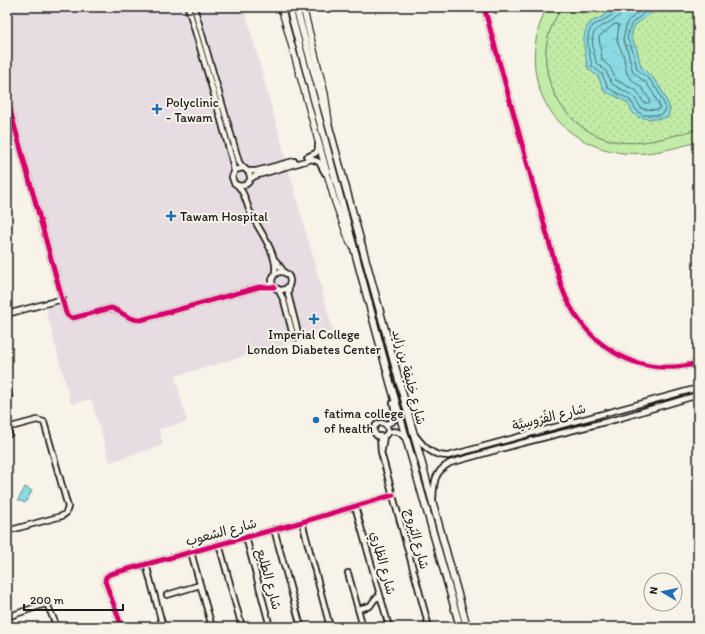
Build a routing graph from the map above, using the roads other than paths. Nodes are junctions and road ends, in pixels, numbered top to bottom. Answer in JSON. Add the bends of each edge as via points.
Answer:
{"nodes":[{"id":1,"x":188,"y":7,"type":"edge"},
{"id":2,"x":194,"y":7,"type":"edge"},
{"id":3,"x":281,"y":7,"type":"edge"},
{"id":4,"x":289,"y":7,"type":"edge"},
{"id":5,"x":296,"y":7,"type":"edge"},
{"id":6,"x":304,"y":7,"type":"edge"},
{"id":7,"x":484,"y":7,"type":"edge"},
{"id":8,"x":213,"y":89,"type":"junction"},
{"id":9,"x":7,"y":99,"type":"edge"},
{"id":10,"x":222,"y":101,"type":"junction"},
{"id":11,"x":330,"y":132,"type":"junction"},
{"id":12,"x":318,"y":137,"type":"junction"},
{"id":13,"x":245,"y":170,"type":"junction"},
{"id":14,"x":234,"y":171,"type":"junction"},
{"id":15,"x":249,"y":181,"type":"junction"},
{"id":16,"x":330,"y":181,"type":"junction"},
{"id":17,"x":238,"y":186,"type":"junction"},
{"id":18,"x":355,"y":254,"type":"junction"},
{"id":19,"x":284,"y":272,"type":"junction"},
{"id":20,"x":274,"y":277,"type":"junction"},
{"id":21,"x":289,"y":286,"type":"junction"},
{"id":22,"x":259,"y":287,"type":"junction"},
{"id":23,"x":276,"y":288,"type":"junction"},
{"id":24,"x":63,"y":299,"type":"junction"},
{"id":25,"x":7,"y":314,"type":"edge"},
{"id":26,"x":698,"y":363,"type":"edge"},
{"id":27,"x":390,"y":382,"type":"junction"},
{"id":28,"x":7,"y":387,"type":"edge"},
{"id":29,"x":698,"y":388,"type":"edge"},
{"id":30,"x":698,"y":395,"type":"edge"},
{"id":31,"x":7,"y":401,"type":"edge"},
{"id":32,"x":648,"y":402,"type":"junction"},
{"id":33,"x":7,"y":418,"type":"edge"},
{"id":34,"x":617,"y":419,"type":"junction"},
{"id":35,"x":385,"y":424,"type":"junction"},
{"id":36,"x":8,"y":431,"type":"edge"},
{"id":37,"x":414,"y":433,"type":"junction"},
{"id":38,"x":384,"y":435,"type":"junction"},
{"id":39,"x":406,"y":440,"type":"junction"},
{"id":40,"x":393,"y":495,"type":"junction"},
{"id":41,"x":433,"y":500,"type":"junction"},
{"id":42,"x":355,"y":506,"type":"junction"},
{"id":43,"x":302,"y":522,"type":"junction"},
{"id":44,"x":274,"y":529,"type":"junction"},
{"id":45,"x":7,"y":531,"type":"edge"},
{"id":46,"x":246,"y":537,"type":"junction"},
{"id":47,"x":219,"y":544,"type":"junction"},
{"id":48,"x":191,"y":552,"type":"junction"},
{"id":49,"x":146,"y":564,"type":"junction"},
{"id":50,"x":348,"y":573,"type":"dead end"},
{"id":51,"x":200,"y":585,"type":"junction"},
{"id":52,"x":167,"y":595,"type":"dead end"},
{"id":53,"x":380,"y":596,"type":"junction"},
{"id":54,"x":358,"y":609,"type":"junction"},
{"id":55,"x":7,"y":617,"type":"edge"},
{"id":56,"x":57,"y":627,"type":"edge"},
{"id":57,"x":122,"y":627,"type":"edge"},
{"id":58,"x":163,"y":627,"type":"edge"},
{"id":59,"x":212,"y":627,"type":"edge"},
{"id":60,"x":242,"y":627,"type":"edge"},
{"id":61,"x":270,"y":627,"type":"edge"},
{"id":62,"x":301,"y":627,"type":"edge"},
{"id":63,"x":330,"y":627,"type":"edge"},
{"id":64,"x":363,"y":627,"type":"edge"},
{"id":65,"x":389,"y":627,"type":"edge"},
{"id":66,"x":429,"y":627,"type":"edge"},
{"id":67,"x":460,"y":627,"type":"edge"},
{"id":68,"x":468,"y":627,"type":"edge"}],
"edges":[{"from":1,"to":8,"type":"street"},
{"from":2,"to":10,"type":"street"},
{"from":3,"to":12,"type":"main road","name":"شارع خليفة بن زايد"},
{"from":4,"to":18,"type":"highway","name":"شارع خليفة بن زايد"},
{"from":5,"to":11,"type":"highway","name":"شارع خليفة بن زايد"},
{"from":6,"to":11,"type":"main road","name":"شارع خليفة بن زايد","via":[[325,94]]},
{"from":7,"to":26,"type":"street","via":[[561,285],[573,313],[598,341],[626,358],[642,364],[664,367]]},
{"from":8,"to":10,"type":"street"},
{"from":8,"to":14,"type":"street"},
{"from":9,"to":24,"type":"street"},
{"from":10,"to":13,"type":"street","via":[[239,162]]},
{"from":11,"to":37,"type":"highway","name":"شارع خليفة بن زايد"},
{"from":12,"to":13,"type":"street","via":[[318,151],[313,155],[256,171]]},
{"from":12,"to":16,"type":"main road","name":"شارع خليفة بن زايد"},
{"from":13,"to":14,"type":"street"},
{"from":13,"to":15,"type":"street"},
{"from":14,"to":17,"type":"street","via":[[232,180]]},
{"from":15,"to":16,"type":"street","via":[[256,176],[314,159],[320,163]]},
{"from":15,"to":17,"type":"street","via":[[243,186]]},
{"from":15,"to":19,"type":"street","via":[[246,195],[250,206]]},
{"from":16,"to":18,"type":"main road","name":"شارع خليفة بن زايد"},
{"from":17,"to":20,"type":"street","via":[[275,262]]},
{"from":18,"to":27,"type":"highway","name":"شارع خليفة بن زايد"},
{"from":19,"to":20,"type":"street","via":[[279,272]]},
{"from":19,"to":21,"type":"street","via":[[290,278]]},
{"from":20,"to":22,"type":"street"},
{"from":20,"to":23,"type":"street","via":[[272,281]]},
{"from":21,"to":23,"type":"street","via":[[284,290]]},
{"from":21,"to":23,"type":"street","via":[[288,294],[298,333],[296,337],[293,335],[284,301]]},
{"from":22,"to":23,"type":"street"},
{"from":22,"to":24,"type":"street","via":[[139,320],[111,308],[72,318],[66,313]]},
{"from":24,"to":25,"type":"street"},
{"from":27,"to":35,"type":"street","via":[[395,416],[391,423]]},
{"from":27,"to":39,"type":"highway","name":"شارع خليفة بن زايد"},
{"from":28,"to":31,"type":"street"},
{"from":29,"to":32,"type":"street","name":"شارع الفُرُوسِيَّة"},
{"from":30,"to":34,"type":"street","name":"شارع الفُرُوسِيَّة"},
{"from":32,"to":34,"type":"street","via":[[643,406],[615,414],[614,417]]},
{"from":32,"to":37,"type":"street","name":"شارع الفُرُوسِيَّة","via":[[448,456],[428,450]]},
{"from":33,"to":36,"type":"street"},
{"from":34,"to":41,"type":"street","name":"شارع الفُرُوسِيَّة","via":[[450,463],[436,476]]},
{"from":35,"to":38,"type":"street","via":[[388,428]]},
{"from":35,"to":38,"type":"street","via":[[378,424],[375,427],[375,432]]},
{"from":36,"to":45,"type":"street","via":[[37,420],[44,422],[68,507],[62,516]]},
{"from":37,"to":41,"type":"highway","name":"شارع خليفة بن زايد"},
{"from":38,"to":39,"type":"street","via":[[397,431]]},
{"from":38,"to":40,"type":"street","name":"شارع البُروج","via":[[383,457]]},
{"from":39,"to":67,"type":"highway","name":"شارع خليفة بن زايد"},
{"from":40,"to":42,"type":"street","name":"شارع الشعوب"},
{"from":40,"to":66,"type":"street","name":"شارع البُروج"},
{"from":41,"to":68,"type":"highway","name":"شارع خليفة بن زايد"},
{"from":42,"to":43,"type":"street","name":"شارع الشعوب"},
{"from":42,"to":53,"type":"street","name":"شارع الظاري"},
{"from":43,"to":44,"type":"street","name":"شارع الشعوب"},
{"from":43,"to":63,"type":"street"},
{"from":44,"to":46,"type":"street","name":"شارع الشعوب"},
{"from":44,"to":62,"type":"street"},
{"from":46,"to":47,"type":"street","name":"شارع الشعوب"},
{"from":46,"to":61,"type":"street","name":"شارع الطليع"},
{"from":47,"to":48,"type":"street","name":"شارع الشعوب"},
{"from":47,"to":60,"type":"street"},
{"from":48,"to":49,"type":"street","name":"شارع الشعوب"},
{"from":48,"to":51,"type":"street"},
{"from":49,"to":57,"type":"street","name":"شارع الشعوب","via":[[110,574],[106,578]]},
{"from":49,"to":58,"type":"street"},
{"from":50,"to":54,"type":"street"},
{"from":51,"to":52,"type":"street"},
{"from":51,"to":59,"type":"street"},
{"from":53,"to":54,"type":"street","via":[[370,606]]},
{"from":53,"to":65,"type":"street","name":"شارع الظاري"},
{"from":54,"to":64,"type":"street"},
{"from":55,"to":56,"type":"street","via":[[45,604]]}]}
